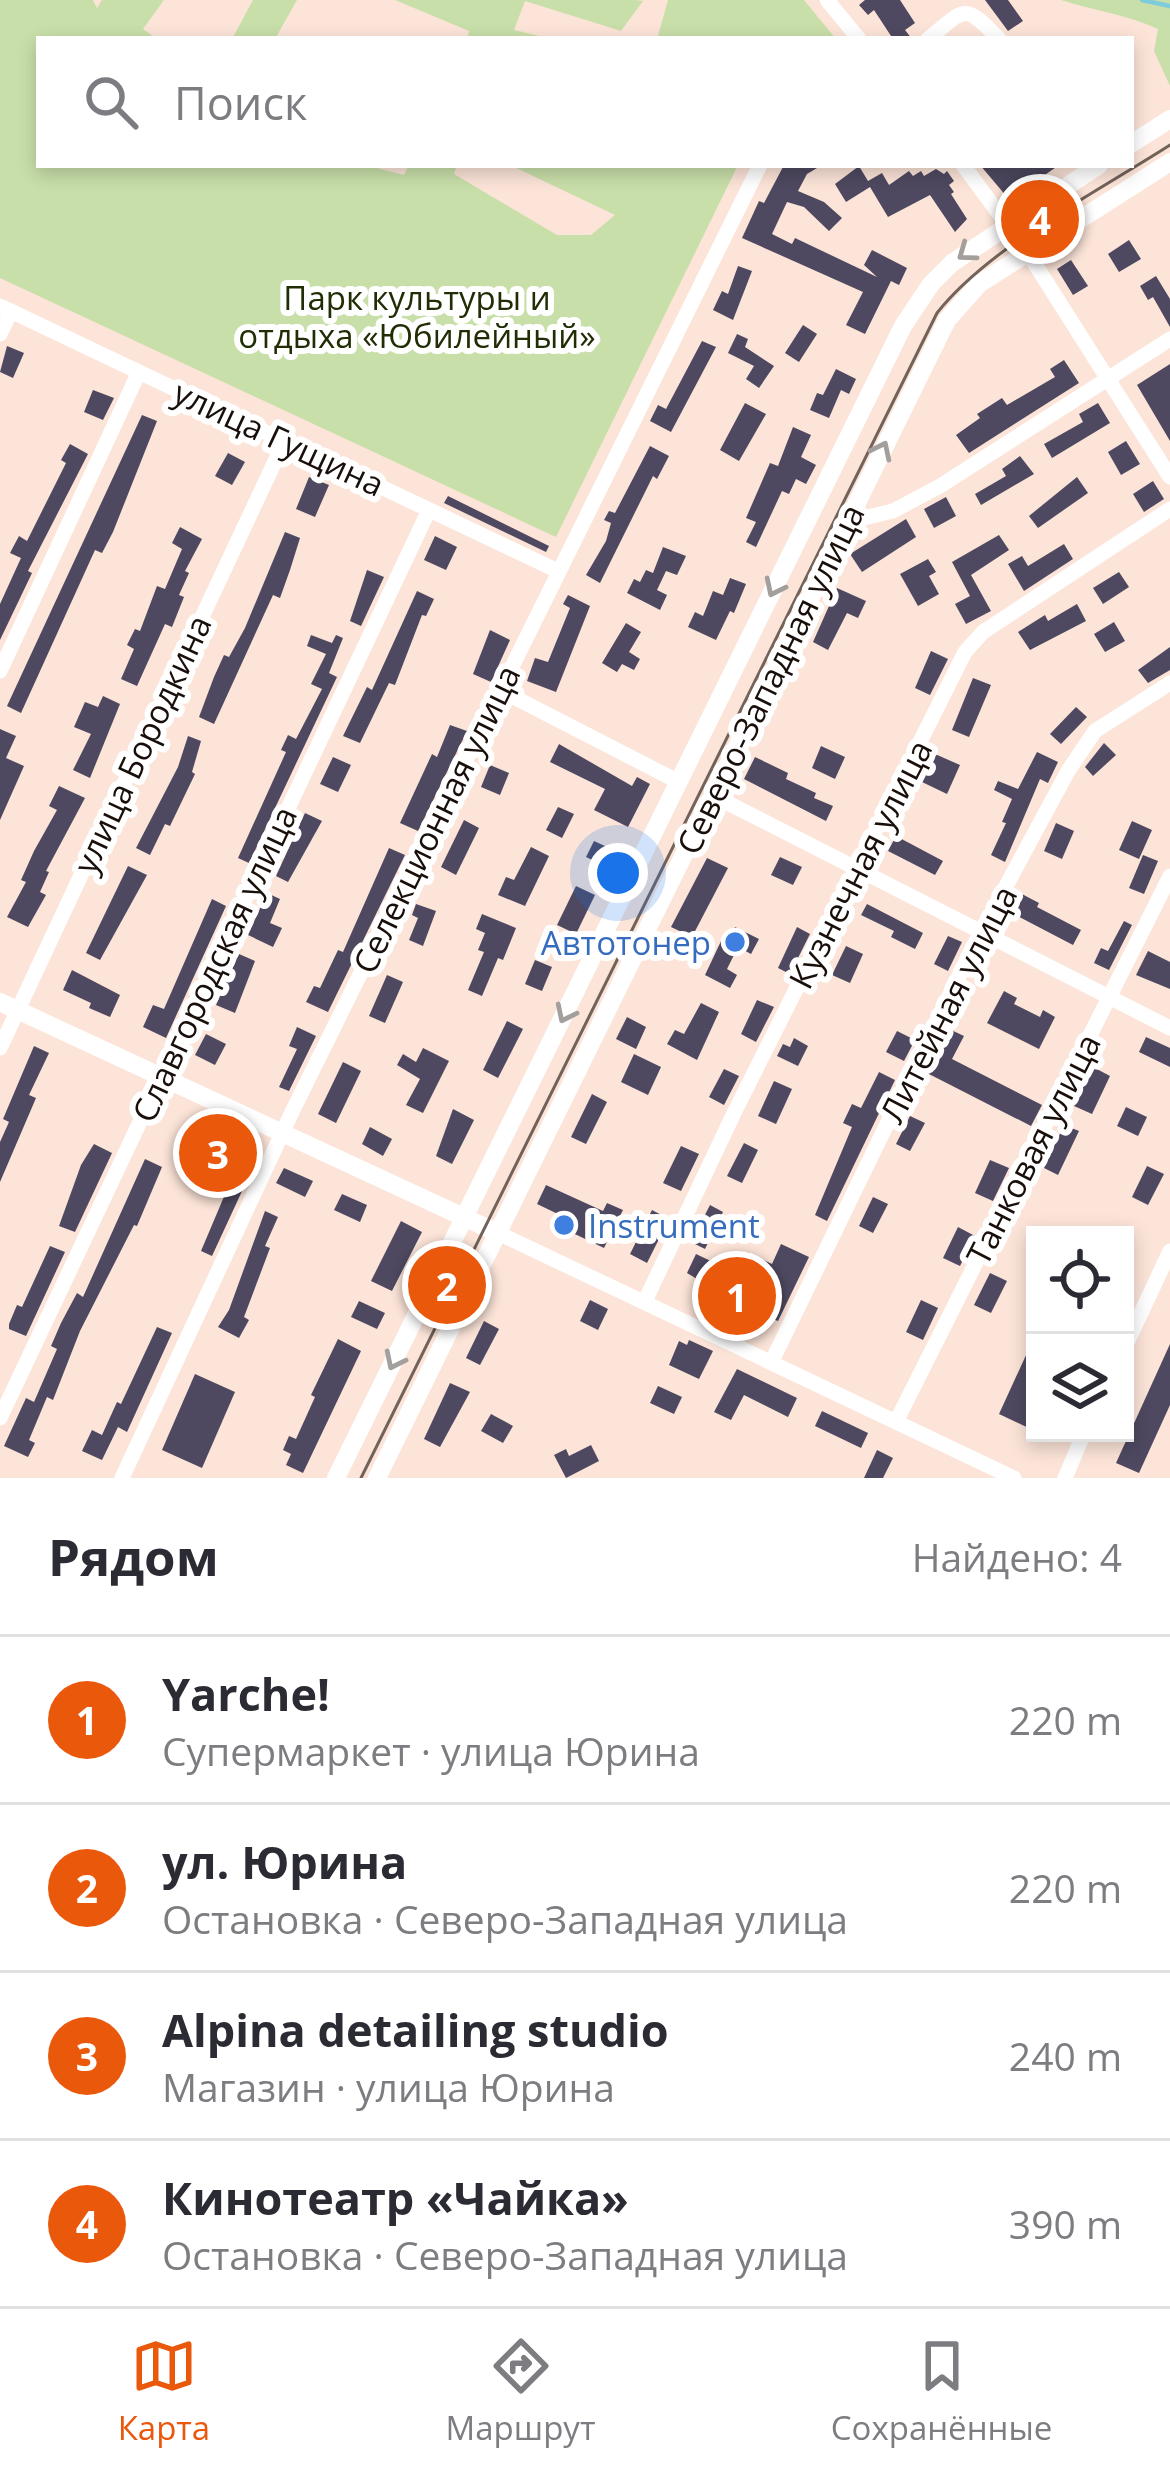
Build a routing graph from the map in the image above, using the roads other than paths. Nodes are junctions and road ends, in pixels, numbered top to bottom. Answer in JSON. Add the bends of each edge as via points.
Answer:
{"nodes":[{"id":1,"x":827,"y":0,"type":"edge"},
{"id":2,"x":857,"y":36,"type":"edge"},
{"id":3,"x":931,"y":36,"type":"edge"},
{"id":4,"x":997,"y":36,"type":"edge"},
{"id":5,"x":1170,"y":119,"type":"edge"},
{"id":6,"x":1134,"y":142,"type":"edge"},
{"id":7,"x":1170,"y":162,"type":"edge"},
{"id":8,"x":759,"y":168,"type":"edge"},
{"id":9,"x":966,"y":168,"type":"edge"},
{"id":10,"x":1094,"y":168,"type":"edge"},
{"id":11,"x":1007,"y":225,"type":"junction"},
{"id":12,"x":1028,"y":253,"type":"junction"},
{"id":13,"x":5,"y":308,"type":"edge"},
{"id":14,"x":0,"y":334,"type":"edge"},
{"id":15,"x":1170,"y":339,"type":"edge"},
{"id":16,"x":139,"y":372,"type":"junction"},
{"id":17,"x":1106,"y":379,"type":"junction"},
{"id":18,"x":285,"y":440,"type":"junction"},
{"id":19,"x":1163,"y":450,"type":"edge"},
{"id":20,"x":1170,"y":477,"type":"edge"},
{"id":21,"x":1170,"y":509,"type":"edge"},
{"id":22,"x":429,"y":510,"type":"junction"},
{"id":23,"x":847,"y":522,"type":"junction"},
{"id":24,"x":558,"y":571,"type":"junction"},
{"id":25,"x":0,"y":671,"type":"edge"},
{"id":26,"x":1170,"y":683,"type":"edge"},
{"id":27,"x":500,"y":690,"type":"junction"},
{"id":28,"x":679,"y":782,"type":"junction"},
{"id":29,"x":712,"y":795,"type":"junction"},
{"id":30,"x":858,"y":869,"type":"junction"},
{"id":31,"x":1170,"y":876,"type":"edge"},
{"id":32,"x":981,"y":934,"type":"junction"},
{"id":33,"x":1108,"y":996,"type":"junction"},
{"id":34,"x":9,"y":1007,"type":"edge"},
{"id":35,"x":1170,"y":1028,"type":"edge"},
{"id":36,"x":0,"y":1048,"type":"edge"},
{"id":37,"x":159,"y":1076,"type":"junction"},
{"id":38,"x":282,"y":1134,"type":"junction"},
{"id":39,"x":464,"y":1219,"type":"junction"},
{"id":40,"x":498,"y":1233,"type":"junction"},
{"id":41,"x":1170,"y":1251,"type":"edge"},
{"id":42,"x":645,"y":1301,"type":"junction"},
{"id":43,"x":1131,"y":1334,"type":"edge"},
{"id":44,"x":771,"y":1363,"type":"junction"},
{"id":45,"x":0,"y":1418,"type":"edge"},
{"id":46,"x":896,"y":1422,"type":"junction"},
{"id":47,"x":1080,"y":1442,"type":"edge"},
{"id":48,"x":122,"y":1478,"type":"edge"},
{"id":49,"x":336,"y":1478,"type":"edge"},
{"id":50,"x":376,"y":1478,"type":"edge"},
{"id":51,"x":1014,"y":1478,"type":"edge"},
{"id":52,"x":1065,"y":1478,"type":"edge"}],
"edges":[{"from":1,"to":2,"type":"street"},
{"from":3,"to":4,"type":"street","via":[[968,6]]},
{"from":5,"to":6,"type":"main road"},
{"from":7,"to":12,"type":"main road","name":"Северо-Западная улица"},
{"from":8,"to":24,"type":"street","name":"Селекционная улица"},
{"from":9,"to":11,"type":"street"},
{"from":10,"to":11,"type":"main road","name":"Северо-Западная улица"},
{"from":11,"to":12,"type":"street"},
{"from":11,"to":28,"type":"main road","name":"Северо-Западная улица","one_way":true,"via":[[952,263],[916,304]]},
{"from":12,"to":17,"type":"street"},
{"from":23,"to":12,"type":"main road","name":"Северо-Западная улица","one_way":true,"via":[[947,320],[979,284]]},
{"from":13,"to":14,"type":"street"},
{"from":13,"to":16,"type":"street","name":"улица Гущина"},
{"from":15,"to":17,"type":"street"},
{"from":16,"to":18,"type":"street","name":"улица Гущина"},
{"from":16,"to":25,"type":"street"},
{"from":17,"to":19,"type":"street"},
{"from":17,"to":23,"type":"street","via":[[940,486]]},
{"from":18,"to":22,"type":"street","name":"улица Гущина"},
{"from":18,"to":34,"type":"street","name":"улица Бородкина"},
{"from":19,"to":20,"type":"street"},
{"from":21,"to":30,"type":"street","name":"Кузнечная улица","via":[[983,632],[965,652]]},
{"from":22,"to":24,"type":"street","name":"улица Гущина"},
{"from":22,"to":37,"type":"street","name":"Славгородская улица"},
{"from":23,"to":29,"type":"main road","name":"Северо-Западная улица"},
{"from":24,"to":27,"type":"street","name":"Селекционная улица"},
{"from":26,"to":32,"type":"street","name":"Литейная улица","via":[[1095,731]]},
{"from":27,"to":28,"type":"street"},
{"from":27,"to":38,"type":"street","name":"Селекционная улица"},
{"from":28,"to":39,"type":"main road","name":"Северо-Западная улица","one_way":true},
{"from":29,"to":30,"type":"street"},
{"from":29,"to":40,"type":"main road","name":"Северо-Западная улица"},
{"from":30,"to":32,"type":"street"},
{"from":30,"to":42,"type":"street","name":"Кузнечная улица"},
{"from":31,"to":33,"type":"street","name":"Танковая улица"},
{"from":32,"to":33,"type":"street"},
{"from":32,"to":44,"type":"street","name":"Литейная улица"},
{"from":33,"to":35,"type":"street"},
{"from":33,"to":46,"type":"street","name":"Танковая улица"},
{"from":34,"to":36,"type":"street","name":"улица Бородкина"},
{"from":34,"to":37,"type":"main road"},
{"from":37,"to":38,"type":"main road"},
{"from":37,"to":45,"type":"street","name":"Славгородская улица"},
{"from":38,"to":39,"type":"main road"},
{"from":38,"to":48,"type":"street","name":"Селекционная улица"},
{"from":39,"to":40,"type":"main road"},
{"from":39,"to":49,"type":"main road","name":"Северо-Западная улица","one_way":true},
{"from":40,"to":42,"type":"street"},
{"from":40,"to":50,"type":"main road","name":"Северо-Западная улица"},
{"from":41,"to":43,"type":"street"},
{"from":42,"to":44,"type":"street"},
{"from":44,"to":46,"type":"street"},
{"from":46,"to":51,"type":"street"},
{"from":47,"to":52,"type":"street"}]}
